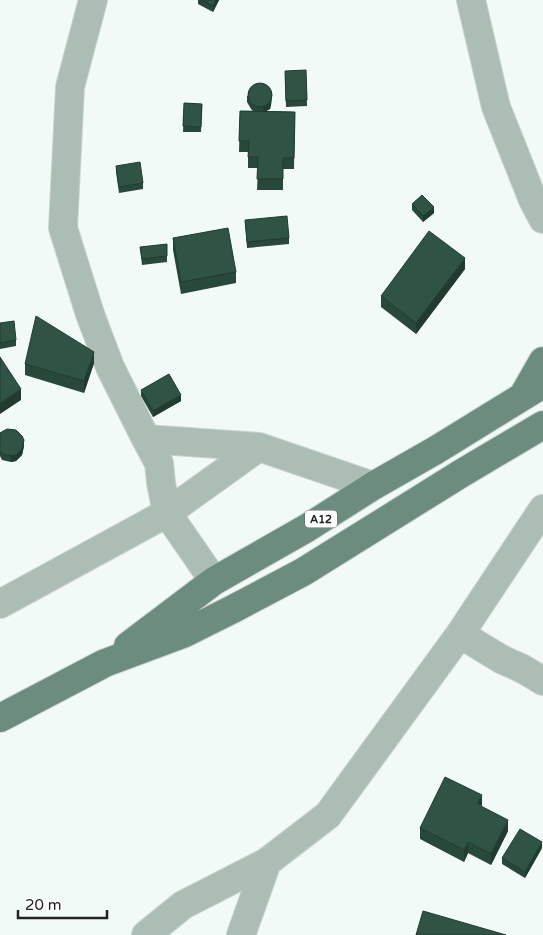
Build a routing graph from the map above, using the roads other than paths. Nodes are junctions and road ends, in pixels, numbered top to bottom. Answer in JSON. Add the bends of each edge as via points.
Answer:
{"nodes":[{"id":1,"x":93,"y":0,"type":"edge"},
{"id":2,"x":471,"y":0,"type":"edge"},
{"id":3,"x":543,"y":220,"type":"edge"},
{"id":4,"x":543,"y":361,"type":"edge"},
{"id":5,"x":533,"y":390,"type":"edge"},
{"id":6,"x":543,"y":425,"type":"edge"},
{"id":7,"x":146,"y":439,"type":"junction"},
{"id":8,"x":259,"y":446,"type":"junction"},
{"id":9,"x":373,"y":486,"type":"junction"},
{"id":10,"x":543,"y":509,"type":"edge"},
{"id":11,"x":167,"y":513,"type":"junction"},
{"id":12,"x":214,"y":581,"type":"junction"},
{"id":13,"x":0,"y":604,"type":"edge"},
{"id":14,"x":460,"y":634,"type":"junction"},
{"id":15,"x":105,"y":663,"type":"junction"},
{"id":16,"x":541,"y":677,"type":"edge"},
{"id":17,"x":0,"y":718,"type":"edge"},
{"id":18,"x":267,"y":862,"type":"junction"},
{"id":19,"x":146,"y":935,"type":"edge"},
{"id":20,"x":241,"y":935,"type":"edge"}],
"edges":[{"from":1,"to":7,"type":"street","via":[[70,87],[62,228],[110,367]]},
{"from":2,"to":3,"type":"street","via":[[496,107]]},
{"from":4,"to":5,"type":"main road"},
{"from":5,"to":9,"type":"main road","number":"A12"},
{"from":6,"to":15,"type":"main road","number":"A12","via":[[303,572],[183,634]]},
{"from":7,"to":8,"type":"street"},
{"from":7,"to":11,"type":"street","via":[[160,463]]},
{"from":8,"to":9,"type":"street"},
{"from":8,"to":11,"type":"street"},
{"from":9,"to":12,"type":"main road","number":"A12"},
{"from":10,"to":14,"type":"street"},
{"from":11,"to":12,"type":"street"},
{"from":11,"to":13,"type":"street"},
{"from":12,"to":15,"type":"main road","number":"A12"},
{"from":14,"to":16,"type":"street","via":[[501,659]]},
{"from":14,"to":18,"type":"street","via":[[328,816]]},
{"from":15,"to":17,"type":"main road","number":"A12"},
{"from":18,"to":19,"type":"street","via":[[183,905]]},
{"from":18,"to":20,"type":"street"}]}
